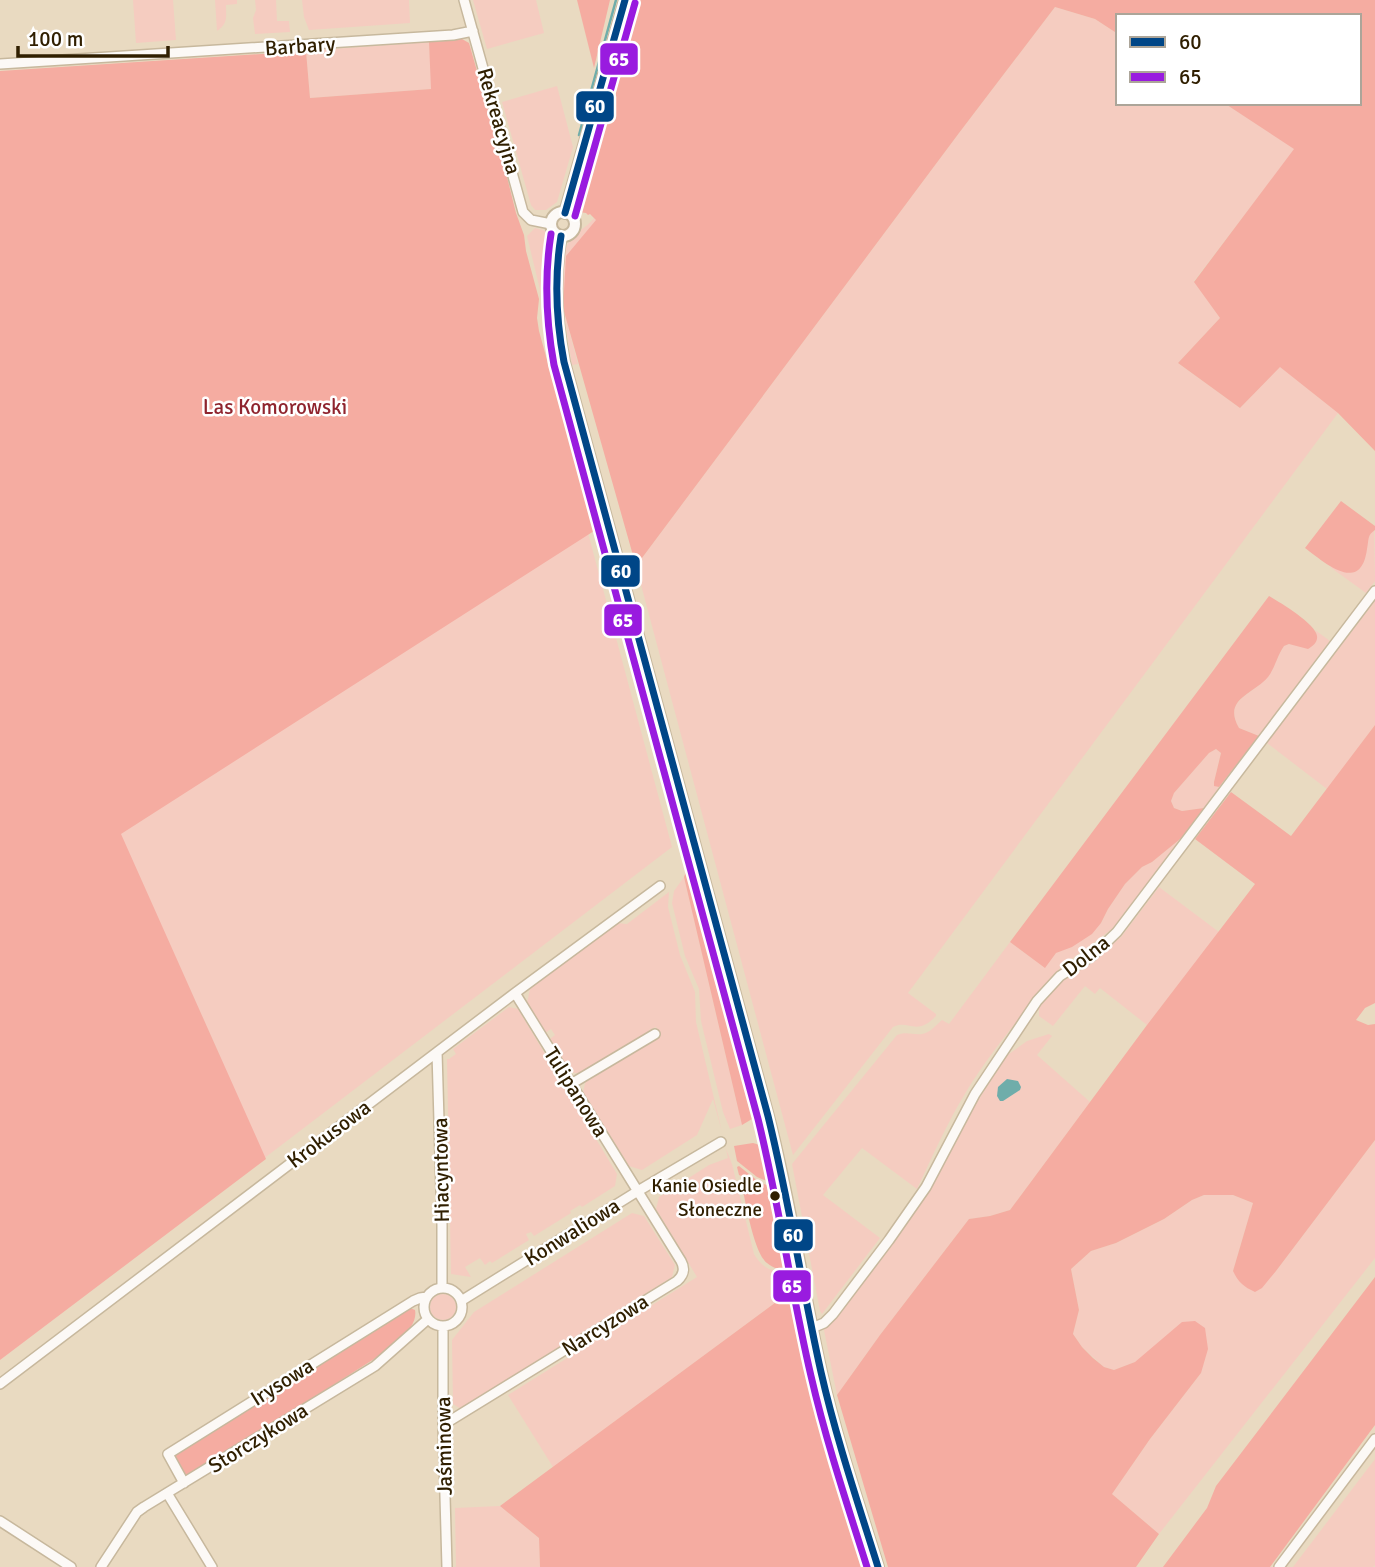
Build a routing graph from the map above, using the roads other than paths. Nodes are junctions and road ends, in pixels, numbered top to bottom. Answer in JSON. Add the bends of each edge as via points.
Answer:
{"nodes":[{"id":1,"x":464,"y":0,"type":"edge"},
{"id":2,"x":625,"y":0,"type":"edge"},
{"id":3,"x":473,"y":31,"type":"junction"},
{"id":4,"x":0,"y":64,"type":"edge"},
{"id":5,"x":565,"y":213,"type":"junction"},
{"id":6,"x":551,"y":223,"type":"junction"},
{"id":7,"x":561,"y":236,"type":"junction"},
{"id":8,"x":1375,"y":591,"type":"edge"},
{"id":9,"x":660,"y":886,"type":"dead end"},
{"id":10,"x":515,"y":993,"type":"junction"},
{"id":11,"x":654,"y":1034,"type":"dead end"},
{"id":12,"x":438,"y":1052,"type":"junction"},
{"id":13,"x":571,"y":1084,"type":"junction"},
{"id":14,"x":721,"y":1142,"type":"dead end"},
{"id":15,"x":638,"y":1191,"type":"junction"},
{"id":16,"x":442,"y":1288,"type":"junction"},
{"id":17,"x":427,"y":1297,"type":"junction"},
{"id":18,"x":461,"y":1301,"type":"junction"},
{"id":19,"x":428,"y":1319,"type":"junction"},
{"id":20,"x":443,"y":1326,"type":"junction"},
{"id":21,"x":812,"y":1328,"type":"junction"},
{"id":22,"x":0,"y":1384,"type":"edge"},
{"id":23,"x":443,"y":1425,"type":"junction"},
{"id":24,"x":1375,"y":1439,"type":"edge"},
{"id":25,"x":184,"y":1483,"type":"junction"},
{"id":26,"x":167,"y":1493,"type":"junction"},
{"id":27,"x":0,"y":1521,"type":"edge"},
{"id":28,"x":71,"y":1567,"type":"edge"},
{"id":29,"x":101,"y":1567,"type":"edge"},
{"id":30,"x":212,"y":1567,"type":"edge"},
{"id":31,"x":447,"y":1567,"type":"edge"},
{"id":32,"x":878,"y":1567,"type":"edge"},
{"id":33,"x":1279,"y":1567,"type":"edge"}],
"edges":[{"from":1,"to":3,"type":"street","name":"Rekreacyjna"},
{"from":2,"to":5,"type":"street"},
{"from":3,"to":4,"type":"street","name":"Barbary"},
{"from":3,"to":6,"type":"street","name":"Rekreacyjna","via":[[523,212],[531,220]]},
{"from":5,"to":6,"type":"street","via":[[555,215]]},
{"from":5,"to":7,"type":"street","via":[[573,218],[575,227]]},
{"from":6,"to":7,"type":"street","via":[[553,232]]},
{"from":7,"to":21,"type":"street","via":[[556,300],[564,362],[773,1135]]},
{"from":8,"to":21,"type":"street","name":"Dolna","via":[[1117,932],[1092,956],[1060,976],[1037,1002],[975,1094],[926,1187],[834,1314]]},
{"from":9,"to":10,"type":"street","name":"Krokusowa"},
{"from":10,"to":12,"type":"street","name":"Krokusowa"},
{"from":10,"to":13,"type":"street","name":"Tulipanowa"},
{"from":11,"to":13,"type":"street"},
{"from":12,"to":16,"type":"street","name":"Hiacyntowa"},
{"from":12,"to":22,"type":"street","name":"Krokusowa"},
{"from":13,"to":15,"type":"street","name":"Tulipanowa"},
{"from":14,"to":15,"type":"street","name":"Konwaliowa"},
{"from":15,"to":18,"type":"street","name":"Konwaliowa"},
{"from":15,"to":23,"type":"street","name":"Narcyzowa","via":[[682,1263],[681,1277]]},
{"from":16,"to":17,"type":"street"},
{"from":16,"to":18,"type":"street","via":[[454,1291]]},
{"from":17,"to":19,"type":"street"},
{"from":17,"to":25,"type":"street","name":"Irysowa","via":[[413,1301],[168,1454]]},
{"from":18,"to":20,"type":"street","via":[[458,1318]]},
{"from":19,"to":20,"type":"street"},
{"from":19,"to":25,"type":"street","name":"Storczykowa","via":[[375,1366]]},
{"from":20,"to":23,"type":"street","name":"Jaśminowa"},
{"from":21,"to":32,"type":"street","via":[[829,1407]]},
{"from":23,"to":31,"type":"street","name":"Jaśminowa"},
{"from":24,"to":33,"type":"street"},
{"from":25,"to":26,"type":"street","name":"Storczykowa"},
{"from":26,"to":29,"type":"street","name":"Storczykowa","via":[[137,1512]]},
{"from":26,"to":30,"type":"street"},
{"from":27,"to":28,"type":"street"}]}
